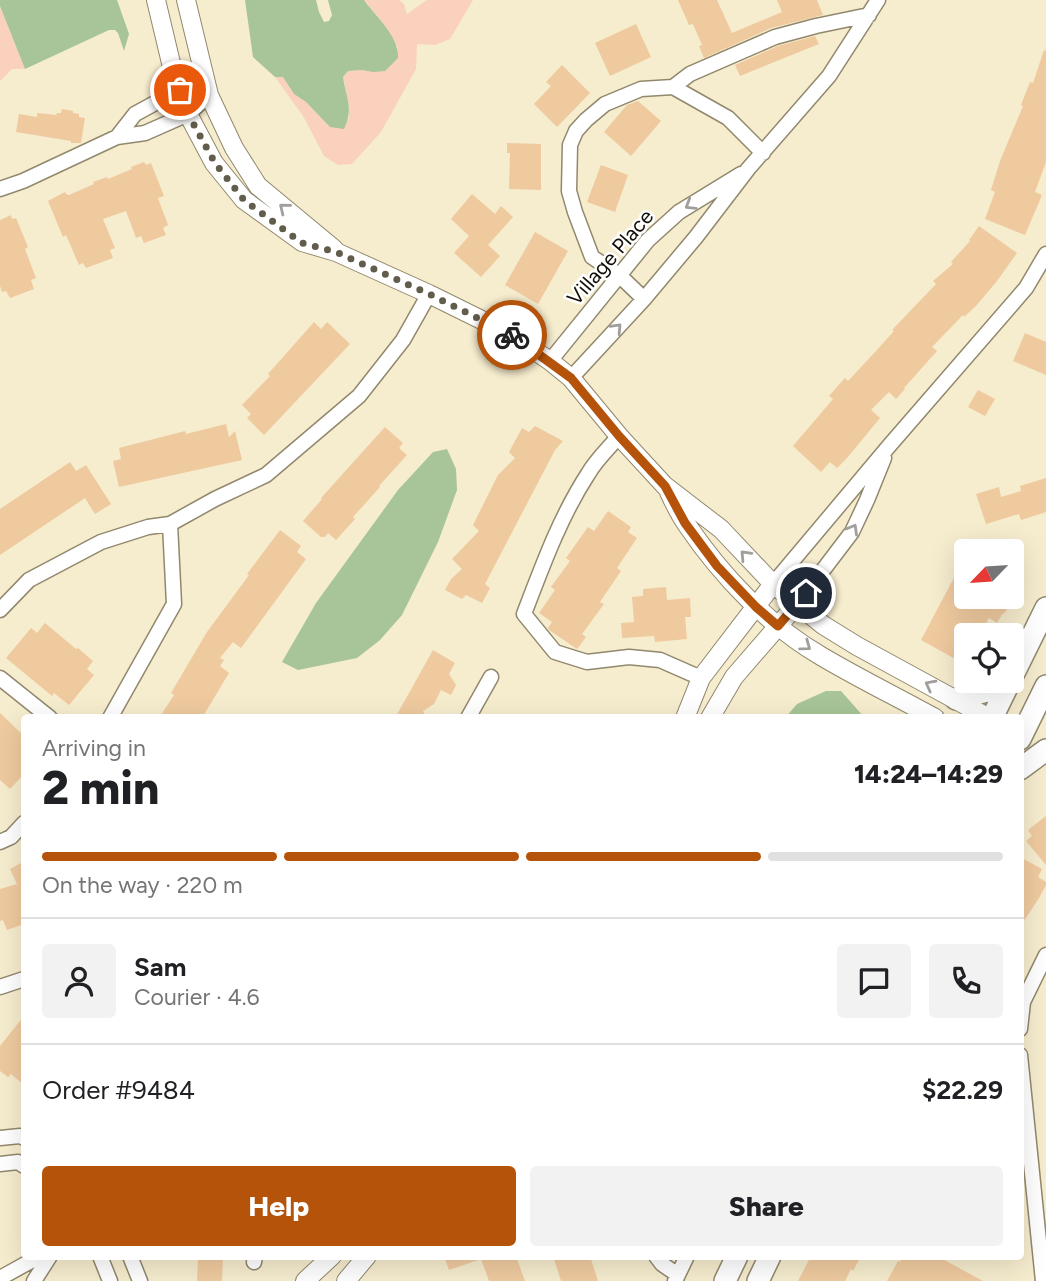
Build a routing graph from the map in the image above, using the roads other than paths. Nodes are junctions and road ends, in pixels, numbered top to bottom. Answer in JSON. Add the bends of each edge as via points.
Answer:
{"nodes":[{"id":1,"x":156,"y":0,"type":"edge"},
{"id":2,"x":186,"y":0,"type":"edge"},
{"id":3,"x":878,"y":0,"type":"edge"},
{"id":4,"x":869,"y":15,"type":"junction"},
{"id":5,"x":673,"y":87,"type":"junction"},
{"id":6,"x":180,"y":90,"type":"junction"},
{"id":7,"x":209,"y":95,"type":"junction"},
{"id":8,"x":188,"y":114,"type":"junction"},
{"id":9,"x":117,"y":137,"type":"junction"},
{"id":10,"x":763,"y":153,"type":"junction"},
{"id":11,"x":748,"y":169,"type":"junction"},
{"id":12,"x":0,"y":189,"type":"edge"},
{"id":13,"x":336,"y":252,"type":"junction"},
{"id":14,"x":1046,"y":254,"type":"edge"},
{"id":15,"x":619,"y":275,"type":"junction"},
{"id":16,"x":429,"y":294,"type":"junction"},
{"id":17,"x":644,"y":299,"type":"junction"},
{"id":18,"x":550,"y":361,"type":"junction"},
{"id":19,"x":571,"y":378,"type":"junction"},
{"id":20,"x":619,"y":436,"type":"junction"},
{"id":21,"x":888,"y":446,"type":"junction"},
{"id":22,"x":665,"y":486,"type":"junction"},
{"id":23,"x":170,"y":524,"type":"junction"},
{"id":24,"x":773,"y":584,"type":"junction"},
{"id":25,"x":798,"y":603,"type":"junction"},
{"id":26,"x":756,"y":607,"type":"junction"},
{"id":27,"x":1046,"y":608,"type":"edge"},
{"id":28,"x":0,"y":610,"type":"edge"},
{"id":29,"x":778,"y":626,"type":"junction"},
{"id":30,"x":1024,"y":651,"type":"edge"},
{"id":31,"x":491,"y":677,"type":"dead end"},
{"id":32,"x":0,"y":678,"type":"edge"},
{"id":33,"x":701,"y":678,"type":"junction"},
{"id":34,"x":1046,"y":686,"type":"edge"},
{"id":35,"x":979,"y":693,"type":"edge"},
{"id":36,"x":1003,"y":693,"type":"edge"},
{"id":37,"x":956,"y":699,"type":"junction"},
{"id":38,"x":45,"y":714,"type":"edge"},
{"id":39,"x":112,"y":714,"type":"edge"},
{"id":40,"x":470,"y":714,"type":"edge"},
{"id":41,"x":687,"y":714,"type":"edge"},
{"id":42,"x":712,"y":714,"type":"edge"},
{"id":43,"x":928,"y":714,"type":"edge"},
{"id":44,"x":984,"y":714,"type":"edge"},
{"id":45,"x":993,"y":714,"type":"edge"},
{"id":46,"x":1024,"y":733,"type":"edge"},
{"id":47,"x":1024,"y":741,"type":"edge"},
{"id":48,"x":1046,"y":743,"type":"edge"},
{"id":49,"x":1046,"y":750,"type":"edge"},
{"id":50,"x":1024,"y":766,"type":"edge"},
{"id":51,"x":21,"y":826,"type":"edge"},
{"id":52,"x":0,"y":842,"type":"edge"},
{"id":53,"x":1046,"y":955,"type":"edge"},
{"id":54,"x":21,"y":980,"type":"edge"},
{"id":55,"x":0,"y":987,"type":"edge"},
{"id":56,"x":1024,"y":1000,"type":"edge"},
{"id":57,"x":1024,"y":1109,"type":"edge"},
{"id":58,"x":21,"y":1136,"type":"edge"},
{"id":59,"x":0,"y":1138,"type":"edge"},
{"id":60,"x":0,"y":1164,"type":"edge"},
{"id":61,"x":21,"y":1164,"type":"edge"},
{"id":62,"x":1041,"y":1229,"type":"edge"},
{"id":63,"x":33,"y":1260,"type":"edge"},
{"id":64,"x":47,"y":1260,"type":"edge"},
{"id":65,"x":102,"y":1260,"type":"edge"},
{"id":66,"x":132,"y":1260,"type":"edge"},
{"id":67,"x":328,"y":1260,"type":"edge"},
{"id":68,"x":364,"y":1260,"type":"edge"},
{"id":69,"x":659,"y":1260,"type":"edge"},
{"id":70,"x":685,"y":1260,"type":"edge"},
{"id":71,"x":735,"y":1260,"type":"edge"},
{"id":72,"x":768,"y":1260,"type":"edge"},
{"id":73,"x":677,"y":1278,"type":"edge"},
{"id":74,"x":0,"y":1280,"type":"edge"},
{"id":75,"x":34,"y":1281,"type":"edge"},
{"id":76,"x":110,"y":1281,"type":"edge"},
{"id":77,"x":140,"y":1281,"type":"edge"},
{"id":78,"x":304,"y":1281,"type":"edge"},
{"id":79,"x":346,"y":1281,"type":"edge"},
{"id":80,"x":725,"y":1281,"type":"edge"},
{"id":81,"x":758,"y":1281,"type":"edge"},
{"id":82,"x":1043,"y":1281,"type":"edge"}],
"edges":[{"from":1,"to":6,"type":"street"},
{"from":2,"to":7,"type":"street"},
{"from":3,"to":4,"type":"street","name":"Village Place"},
{"from":4,"to":5,"type":"street","via":[[775,37],[690,74]]},
{"from":4,"to":10,"type":"street","name":"Village Place","via":[[829,76]]},
{"from":5,"to":10,"type":"street","via":[[728,118]]},
{"from":5,"to":15,"type":"street","via":[[641,89],[605,104],[576,131],[570,145],[569,191],[575,212],[592,257]]},
{"from":6,"to":7,"type":"street"},
{"from":6,"to":8,"type":"street"},
{"from":6,"to":9,"type":"street","via":[[135,114]]},
{"from":7,"to":8,"type":"street"},
{"from":13,"to":7,"type":"street","one_way":true,"via":[[258,186]]},
{"from":8,"to":9,"type":"street","via":[[145,132]]},
{"from":8,"to":13,"type":"street","via":[[215,163],[244,200],[302,243]]},
{"from":9,"to":12,"type":"street"},
{"from":10,"to":11,"type":"street","name":"Village Place"},
{"from":11,"to":15,"type":"street","name":"Village Place","one_way":true,"via":[[679,212]]},
{"from":11,"to":17,"type":"street","name":"Village Place"},
{"from":13,"to":16,"type":"street"},
{"from":14,"to":21,"type":"street","via":[[1026,288]]},
{"from":15,"to":17,"type":"street"},
{"from":15,"to":18,"type":"street","name":"Village Place"},
{"from":16,"to":18,"type":"street","via":[[510,334]]},
{"from":16,"to":23,"type":"street","via":[[403,340],[359,396],[266,475]]},
{"from":19,"to":17,"type":"street","name":"Village Place","one_way":true},
{"from":18,"to":19,"type":"street"},
{"from":19,"to":20,"type":"street"},
{"from":20,"to":22,"type":"street"},
{"from":20,"to":33,"type":"street","via":[[589,472],[572,502],[524,614],[555,652],[587,662],[629,657],[660,660]]},
{"from":21,"to":24,"type":"street"},
{"from":25,"to":21,"type":"street","one_way":true,"via":[[852,532]]},
{"from":24,"to":22,"type":"street","one_way":true,"via":[[721,529]]},
{"from":22,"to":26,"type":"street","via":[[701,545]]},
{"from":23,"to":28,"type":"street","via":[[101,542],[29,580]]},
{"from":23,"to":39,"type":"street","via":[[174,604]]},
{"from":24,"to":25,"type":"street"},
{"from":24,"to":26,"type":"street"},
{"from":25,"to":29,"type":"street"},
{"from":37,"to":25,"type":"street","one_way":true,"via":[[857,646]]},
{"from":26,"to":29,"type":"street"},
{"from":26,"to":33,"type":"street"},
{"from":27,"to":30,"type":"main road"},
{"from":29,"to":42,"type":"street","via":[[734,677]]},
{"from":29,"to":43,"type":"street","one_way":true,"via":[[818,655]]},
{"from":31,"to":40,"type":"street"},
{"from":32,"to":38,"type":"street"},
{"from":33,"to":41,"type":"street"},
{"from":34,"to":46,"type":"main road"},
{"from":35,"to":37,"type":"main road"},
{"from":36,"to":45,"type":"main road"},
{"from":37,"to":44,"type":"street"},
{"from":47,"to":48,"type":"street"},
{"from":49,"to":50,"type":"main road"},
{"from":51,"to":52,"type":"street"},
{"from":53,"to":56,"type":"street"},
{"from":54,"to":55,"type":"street"},
{"from":57,"to":62,"type":"street"},
{"from":58,"to":59,"type":"street"},
{"from":60,"to":61,"type":"street"},
{"from":62,"to":82,"type":"street"},
{"from":63,"to":74,"type":"street"},
{"from":64,"to":75,"type":"street"},
{"from":65,"to":76,"type":"street"},
{"from":66,"to":77,"type":"street"},
{"from":67,"to":78,"type":"street"},
{"from":68,"to":79,"type":"street"},
{"from":69,"to":73,"type":"street"},
{"from":70,"to":73,"type":"street"},
{"from":71,"to":80,"type":"main road"},
{"from":72,"to":81,"type":"main road"}]}
